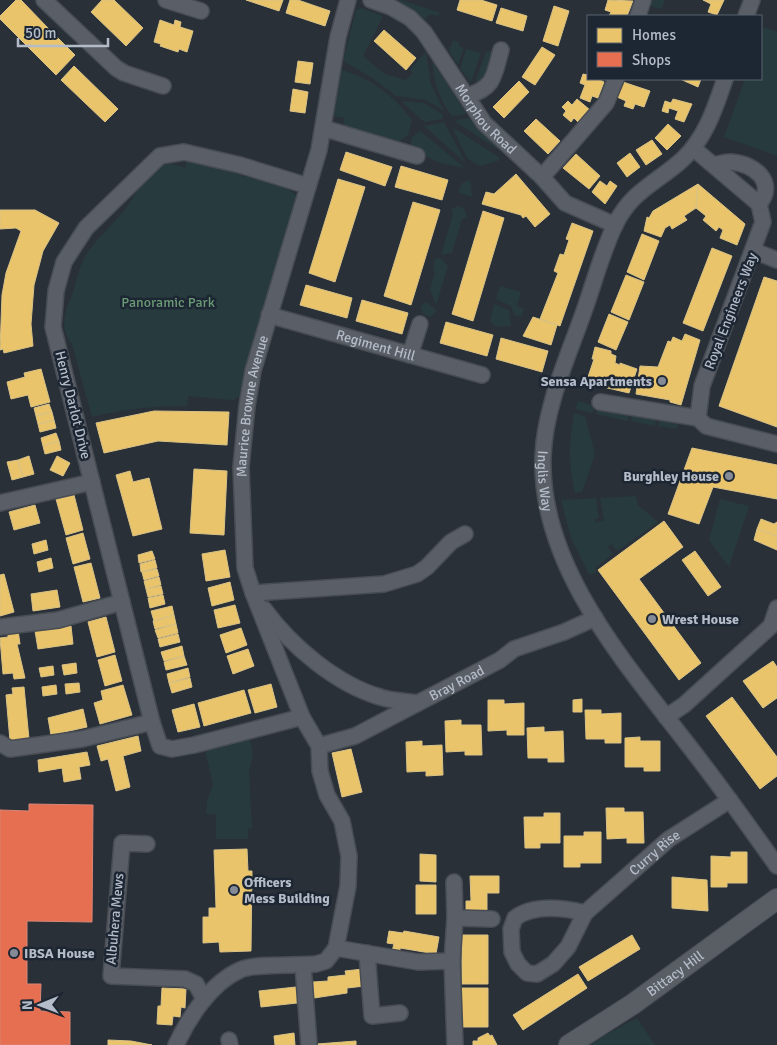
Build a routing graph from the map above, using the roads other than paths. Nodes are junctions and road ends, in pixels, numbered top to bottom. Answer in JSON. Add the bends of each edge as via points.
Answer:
{"nodes":[{"id":1,"x":44,"y":0,"type":"edge"},
{"id":2,"x":166,"y":0,"type":"edge"},
{"id":3,"x":348,"y":0,"type":"edge"},
{"id":4,"x":374,"y":0,"type":"edge"},
{"id":5,"x":643,"y":0,"type":"edge"},
{"id":6,"x":752,"y":0,"type":"edge"},
{"id":7,"x":201,"y":11,"type":"dead end"},
{"id":8,"x":638,"y":15,"type":"edge"},
{"id":9,"x":746,"y":15,"type":"edge"},
{"id":10,"x":500,"y":50,"type":"dead end"},
{"id":11,"x":616,"y":80,"type":"edge"},
{"id":12,"x":725,"y":80,"type":"edge"},
{"id":13,"x":162,"y":86,"type":"dead end"},
{"id":14,"x":467,"y":96,"type":"junction"},
{"id":15,"x":323,"y":128,"type":"junction"},
{"id":16,"x":692,"y":148,"type":"junction"},
{"id":17,"x":417,"y":156,"type":"dead end"},
{"id":18,"x":714,"y":164,"type":"junction"},
{"id":19,"x":542,"y":177,"type":"junction"},
{"id":20,"x":308,"y":186,"type":"junction"},
{"id":21,"x":758,"y":204,"type":"junction"},
{"id":22,"x":615,"y":225,"type":"junction"},
{"id":23,"x":754,"y":251,"type":"junction"},
{"id":24,"x":777,"y":260,"type":"edge"},
{"id":25,"x":270,"y":315,"type":"junction"},
{"id":26,"x":420,"y":324,"type":"dead end"},
{"id":27,"x":410,"y":355,"type":"junction"},
{"id":28,"x":482,"y":375,"type":"dead end"},
{"id":29,"x":600,"y":402,"type":"dead end"},
{"id":30,"x":698,"y":418,"type":"junction"},
{"id":31,"x":777,"y":444,"type":"edge"},
{"id":32,"x":92,"y":482,"type":"junction"},
{"id":33,"x":0,"y":503,"type":"edge"},
{"id":34,"x":465,"y":534,"type":"dead end"},
{"id":35,"x":253,"y":593,"type":"junction"},
{"id":36,"x":122,"y":602,"type":"junction"},
{"id":37,"x":777,"y":608,"type":"edge"},
{"id":38,"x":595,"y":618,"type":"junction"},
{"id":39,"x":0,"y":627,"type":"edge"},
{"id":40,"x":418,"y":703,"type":"junction"},
{"id":41,"x":302,"y":717,"type":"junction"},
{"id":42,"x":666,"y":717,"type":"junction"},
{"id":43,"x":152,"y":722,"type":"junction"},
{"id":44,"x":0,"y":743,"type":"edge"},
{"id":45,"x":319,"y":746,"type":"junction"},
{"id":46,"x":730,"y":800,"type":"junction"},
{"id":47,"x":147,"y":844,"type":"dead end"},
{"id":48,"x":777,"y":866,"type":"edge"},
{"id":49,"x":454,"y":882,"type":"dead end"},
{"id":50,"x":777,"y":899,"type":"edge"},
{"id":51,"x":585,"y":914,"type":"junction"},
{"id":52,"x":455,"y":918,"type":"junction"},
{"id":53,"x":492,"y":919,"type":"dead end"},
{"id":54,"x":336,"y":948,"type":"junction"},
{"id":55,"x":366,"y":953,"type":"junction"},
{"id":56,"x":452,"y":961,"type":"junction"},
{"id":57,"x":303,"y":965,"type":"junction"},
{"id":58,"x":204,"y":999,"type":"junction"},
{"id":59,"x":400,"y":1014,"type":"dead end"},
{"id":60,"x":176,"y":1045,"type":"edge"},
{"id":61,"x":309,"y":1045,"type":"edge"},
{"id":62,"x":455,"y":1045,"type":"edge"},
{"id":63,"x":569,"y":1045,"type":"edge"}],
"edges":[{"from":1,"to":13,"type":"street","via":[[116,68]]},
{"from":2,"to":7,"type":"street"},
{"from":3,"to":15,"type":"street","name":"Maurice Browne Avenue","via":[[338,37]]},
{"from":4,"to":14,"type":"street","name":"Morphou Road","via":[[410,18],[424,32]]},
{"from":5,"to":8,"type":"street"},
{"from":6,"to":9,"type":"street"},
{"from":10,"to":14,"type":"street","via":[[491,84]]},
{"from":11,"to":19,"type":"street","via":[[606,103]]},
{"from":12,"to":16,"type":"street","name":"Inglis Way","via":[[704,133]]},
{"from":14,"to":19,"type":"street","name":"Morphou Road","via":[[484,123]]},
{"from":15,"to":17,"type":"street"},
{"from":15,"to":20,"type":"street","name":"Maurice Browne Avenue"},
{"from":16,"to":18,"type":"street"},
{"from":16,"to":22,"type":"street","name":"Inglis Way","via":[[635,195]]},
{"from":18,"to":21,"type":"street"},
{"from":18,"to":21,"type":"street","via":[[730,162],[771,176],[774,192]]},
{"from":19,"to":22,"type":"street","name":"Morphou Road","via":[[565,203]]},
{"from":20,"to":25,"type":"street","name":"Maurice Browne Avenue"},
{"from":20,"to":32,"type":"street","name":"Henry Darlot Drive","via":[[184,152],[160,156],[86,228],[64,262],[56,291],[53,327]]},
{"from":21,"to":23,"type":"street","name":"Royal Engineers Way","via":[[763,222]]},
{"from":22,"to":38,"type":"street","name":"Inglis Way","via":[[554,395],[543,456],[548,512],[558,546]]},
{"from":23,"to":24,"type":"street"},
{"from":23,"to":30,"type":"street","name":"Royal Engineers Way","via":[[702,386]]},
{"from":25,"to":27,"type":"street","name":"Regiment Hill"},
{"from":25,"to":35,"type":"street","name":"Maurice Browne Avenue","via":[[249,393],[241,467],[242,541],[245,568]]},
{"from":26,"to":27,"type":"street"},
{"from":27,"to":28,"type":"street","name":"Regiment Hill"},
{"from":29,"to":30,"type":"street"},
{"from":30,"to":31,"type":"street","via":[[706,426]]},
{"from":32,"to":33,"type":"street"},
{"from":32,"to":36,"type":"street","name":"Henry Darlot Drive"},
{"from":34,"to":35,"type":"street","via":[[451,542],[427,568],[384,584]]},
{"from":35,"to":40,"type":"street","via":[[300,651],[356,688],[382,698]]},
{"from":35,"to":41,"type":"street","name":"Maurice Browne Avenue"},
{"from":36,"to":39,"type":"street","via":[[58,620]]},
{"from":36,"to":43,"type":"street","name":"Henry Darlot Drive"},
{"from":37,"to":42,"type":"street","via":[[771,626],[684,705]]},
{"from":38,"to":40,"type":"street","name":"Bray Road","via":[[514,648],[500,660]]},
{"from":38,"to":42,"type":"street","name":"Inglis Way","via":[[620,659]]},
{"from":40,"to":45,"type":"street","name":"Bray Road","via":[[355,736]]},
{"from":41,"to":43,"type":"street","name":"Henry Darlot Drive","via":[[172,749],[160,746]]},
{"from":41,"to":45,"type":"street","name":"Maurice Browne Avenue"},
{"from":42,"to":46,"type":"street","name":"Inglis Way"},
{"from":43,"to":44,"type":"street","via":[[48,745],[10,749]]},
{"from":45,"to":54,"type":"street","via":[[320,771],[327,795],[342,821],[349,856],[348,886]]},
{"from":46,"to":48,"type":"street","name":"Inglis Way"},
{"from":46,"to":51,"type":"street","name":"Curry Rise","via":[[670,839]]},
{"from":47,"to":58,"type":"street","name":"Albuhera Mews","via":[[122,843],[111,976],[185,979],[196,984]]},
{"from":49,"to":52,"type":"street"},
{"from":50,"to":63,"type":"main road","name":"Bittacy Hill","via":[[633,1004]]},
{"from":51,"to":51,"type":"street","name":"Curry Rise","via":[[568,947],[553,964],[537,974],[527,973],[518,964],[510,940],[516,918],[523,912],[570,909]]},
{"from":52,"to":53,"type":"street"},
{"from":52,"to":56,"type":"street"},
{"from":54,"to":55,"type":"street"},
{"from":54,"to":57,"type":"street","via":[[326,961]]},
{"from":55,"to":56,"type":"street","via":[[418,962]]},
{"from":55,"to":59,"type":"street","via":[[372,1016]]},
{"from":56,"to":62,"type":"street"},
{"from":57,"to":58,"type":"street","via":[[240,970]]},
{"from":57,"to":61,"type":"street"},
{"from":58,"to":60,"type":"street"}]}
